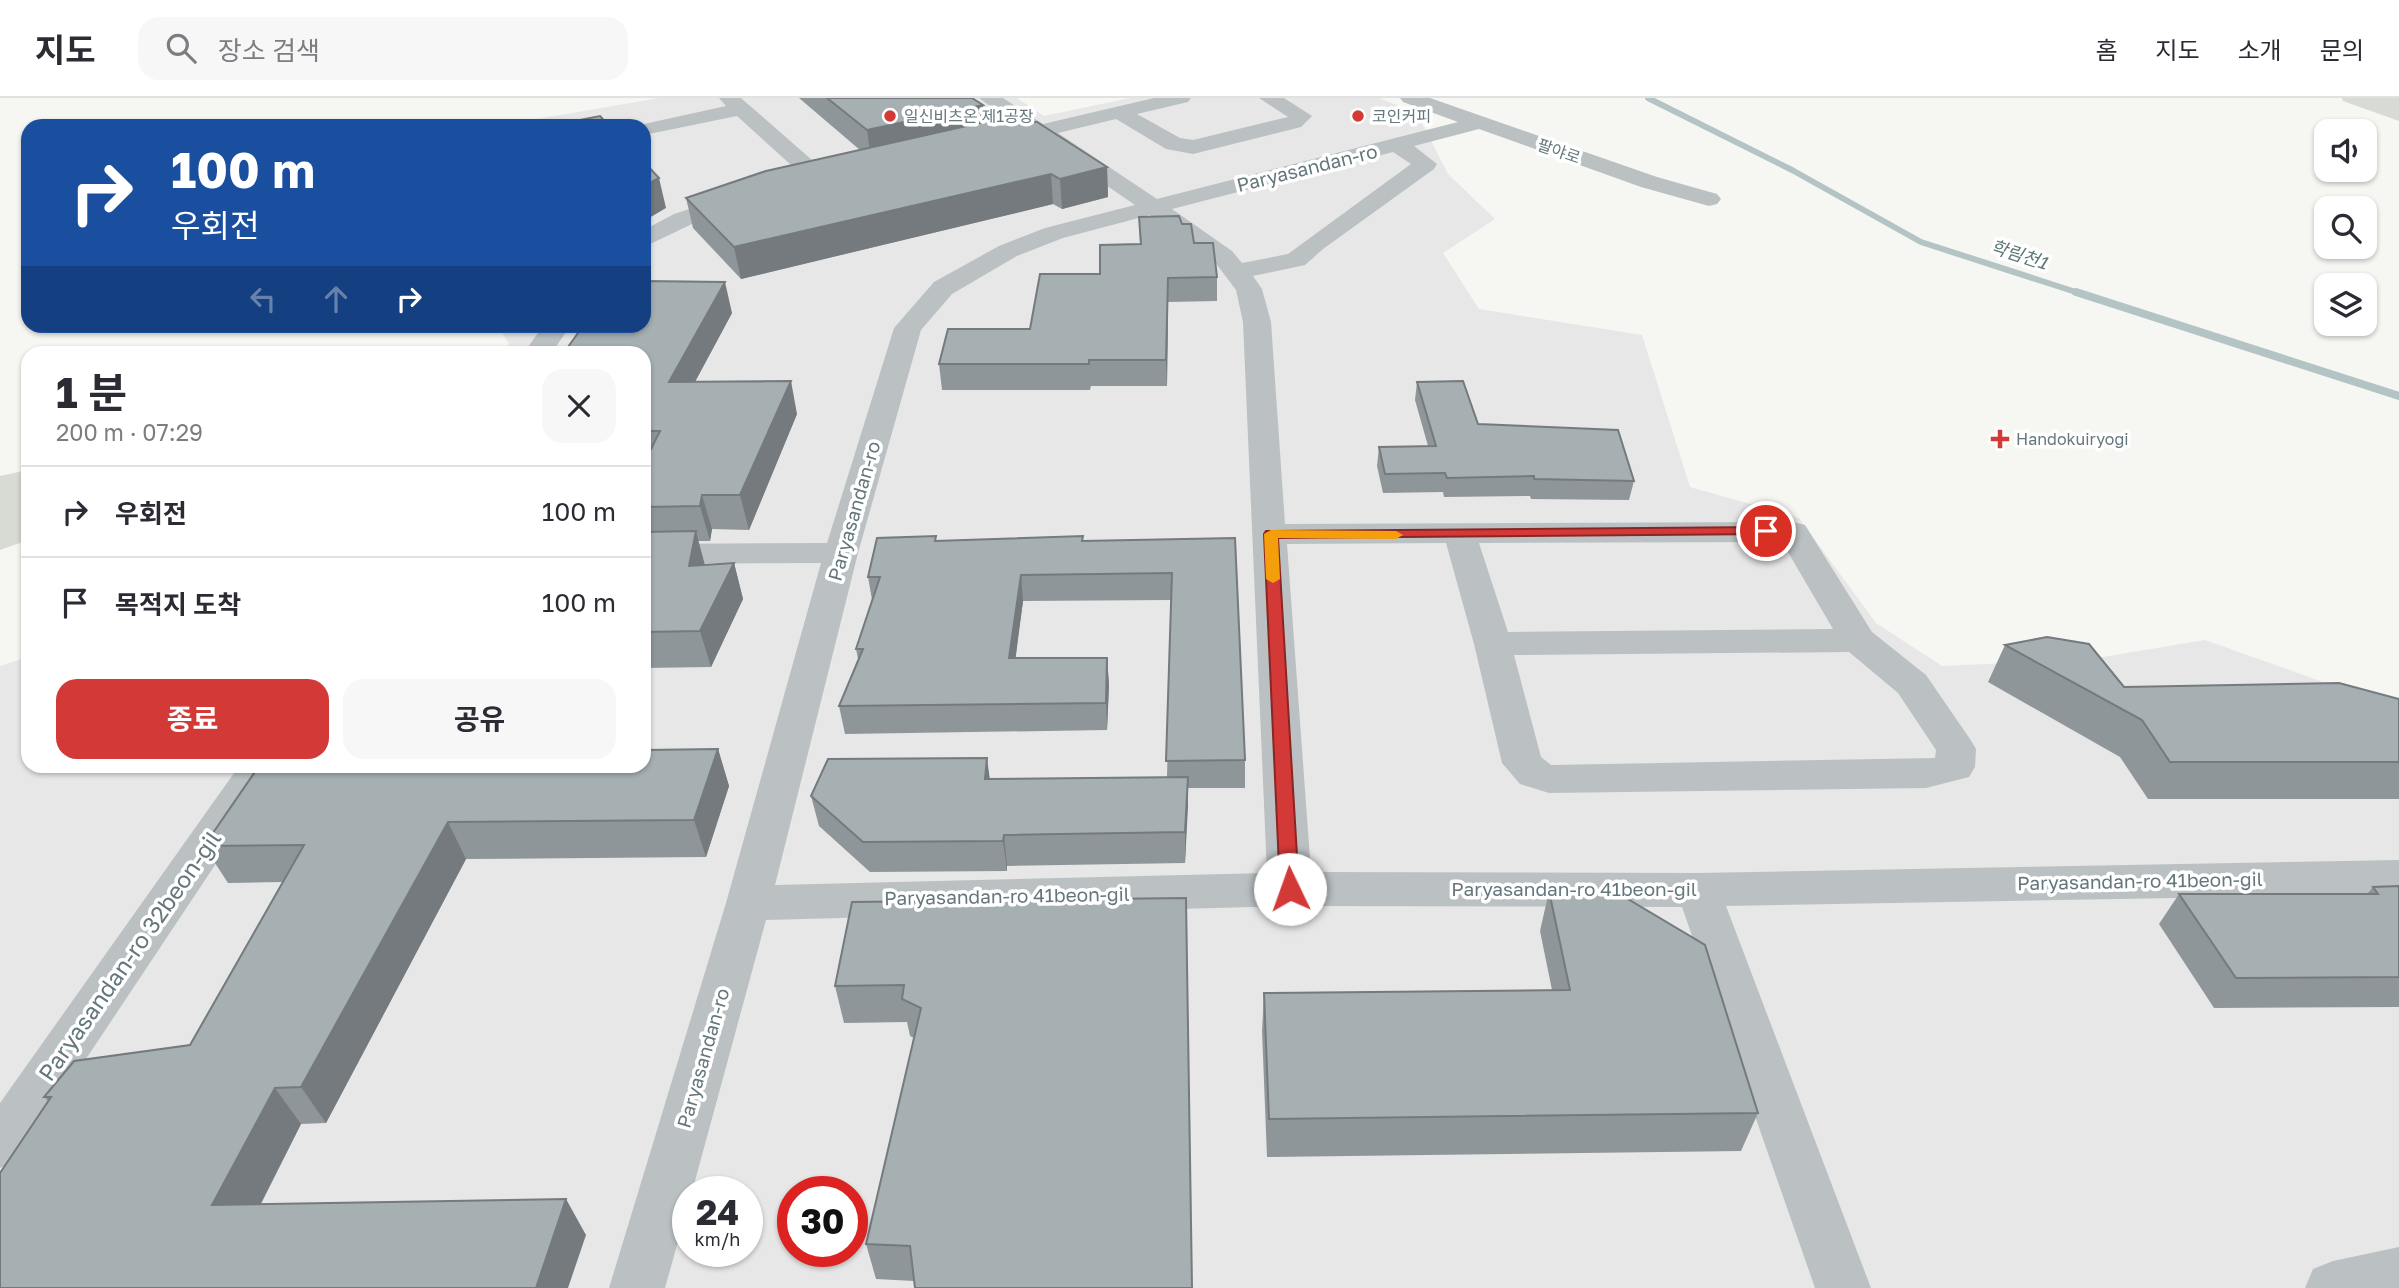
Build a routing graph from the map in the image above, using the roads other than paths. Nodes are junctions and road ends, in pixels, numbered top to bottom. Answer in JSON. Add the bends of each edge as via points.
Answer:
{"nodes":[{"id":1,"x":989,"y":98,"type":"edge"},
{"id":2,"x":1181,"y":98,"type":"edge"},
{"id":3,"x":1269,"y":98,"type":"edge"},
{"id":4,"x":1410,"y":98,"type":"edge"},
{"id":5,"x":735,"y":104,"type":"edge"},
{"id":6,"x":1118,"y":112,"type":"junction"},
{"id":7,"x":1478,"y":123,"type":"junction"},
{"id":8,"x":651,"y":127,"type":"edge"},
{"id":9,"x":1040,"y":131,"type":"junction"},
{"id":10,"x":1001,"y":139,"type":"edge"},
{"id":11,"x":1398,"y":145,"type":"junction"},
{"id":12,"x":846,"y":173,"type":"edge"},
{"id":13,"x":820,"y":179,"type":"junction"},
{"id":14,"x":793,"y":185,"type":"edge"},
{"id":15,"x":766,"y":192,"type":"edge"},
{"id":16,"x":1348,"y":193,"type":"dead end"},
{"id":17,"x":1709,"y":199,"type":"dead end"},
{"id":18,"x":1372,"y":205,"type":"junction"},
{"id":19,"x":1154,"y":208,"type":"junction"},
{"id":20,"x":651,"y":236,"type":"edge"},
{"id":21,"x":1237,"y":272,"type":"junction"},
{"id":22,"x":1271,"y":534,"type":"junction"},
{"id":23,"x":1460,"y":535,"type":"junction"},
{"id":24,"x":841,"y":553,"type":"junction"},
{"id":25,"x":651,"y":554,"type":"edge"},
{"id":26,"x":1858,"y":640,"type":"junction"},
{"id":27,"x":1493,"y":644,"type":"junction"},
{"id":28,"x":256,"y":773,"type":"edge"},
{"id":29,"x":2399,"y":877,"type":"edge"},
{"id":30,"x":1290,"y":889,"type":"junction"},
{"id":31,"x":1698,"y":890,"type":"junction"},
{"id":32,"x":748,"y":903,"type":"junction"},
{"id":33,"x":0,"y":1145,"type":"edge"},
{"id":34,"x":2399,"y":1274,"type":"edge"},
{"id":35,"x":637,"y":1288,"type":"edge"},
{"id":36,"x":1843,"y":1288,"type":"edge"},
{"id":37,"x":2333,"y":1288,"type":"edge"}],
"edges":[{"from":1,"to":9,"type":"street"},
{"from":2,"to":6,"type":"street"},
{"from":3,"to":6,"type":"street","via":[[1301,116],[1294,123],[1193,147],[1174,144]]},
{"from":4,"to":7,"type":"street","name":"팔야로"},
{"from":5,"to":8,"type":"street"},
{"from":5,"to":13,"type":"street"},
{"from":6,"to":9,"type":"street"},
{"from":7,"to":11,"type":"street","name":"Paryasandan-ro"},
{"from":7,"to":17,"type":"street","name":"팔야로"},
{"from":9,"to":10,"type":"street"},
{"from":9,"to":19,"type":"street"},
{"from":11,"to":18,"type":"street","via":[[1426,164]]},
{"from":11,"to":19,"type":"street","name":"Paryasandan-ro","via":[[1312,176]]},
{"from":12,"to":13,"type":"street"},
{"from":13,"to":14,"type":"street"},
{"from":15,"to":20,"type":"street","via":[[683,219]]},
{"from":16,"to":18,"type":"street"},
{"from":18,"to":21,"type":"street","via":[[1296,260]]},
{"from":19,"to":21,"type":"street","via":[[1213,248]]},
{"from":19,"to":24,"type":"street","name":"Paryasandan-ro","via":[[1054,233],[1007,251],[943,288],[924,307],[908,328],[899,354]]},
{"from":21,"to":22,"type":"street","via":[[1249,289],[1257,322]]},
{"from":22,"to":23,"type":"street"},
{"from":22,"to":30,"type":"street"},
{"from":23,"to":26,"type":"street","via":[[1793,532]]},
{"from":23,"to":27,"type":"street"},
{"from":24,"to":25,"type":"street"},
{"from":24,"to":32,"type":"street","name":"Paryasandan-ro"},
{"from":26,"to":27,"type":"street"},
{"from":26,"to":27,"type":"street","via":[[1912,684],[1955,749],[1955,767],[1926,774],[1549,779],[1522,763]]},
{"from":28,"to":33,"type":"street","name":"Paryasandan-ro 32beon-gil"},
{"from":29,"to":31,"type":"street","name":"Paryasandan-ro 41beon-gil"},
{"from":30,"to":31,"type":"street","name":"Paryasandan-ro 41beon-gil"},
{"from":30,"to":32,"type":"street","name":"Paryasandan-ro 41beon-gil"},
{"from":31,"to":36,"type":"street"},
{"from":32,"to":35,"type":"street","name":"Paryasandan-ro"},
{"from":34,"to":37,"type":"street"}]}
